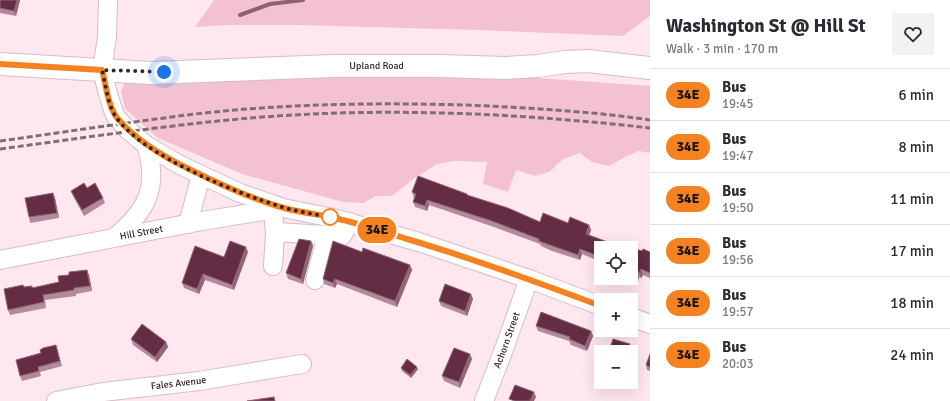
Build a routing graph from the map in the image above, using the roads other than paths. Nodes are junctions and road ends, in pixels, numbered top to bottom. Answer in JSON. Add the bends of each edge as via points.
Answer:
{"nodes":[{"id":1,"x":108,"y":0,"type":"edge"},
{"id":2,"x":0,"y":64,"type":"edge"},
{"id":3,"x":650,"y":68,"type":"edge"},
{"id":4,"x":102,"y":70,"type":"junction"},
{"id":5,"x":146,"y":145,"type":"junction"},
{"id":6,"x":201,"y":175,"type":"junction"},
{"id":7,"x":278,"y":209,"type":"junction"},
{"id":8,"x":350,"y":222,"type":"junction"},
{"id":9,"x":188,"y":224,"type":"junction"},
{"id":10,"x":275,"y":232,"type":"junction"},
{"id":11,"x":327,"y":235,"type":"junction"},
{"id":12,"x":115,"y":238,"type":"junction"},
{"id":13,"x":0,"y":260,"type":"edge"},
{"id":14,"x":273,"y":266,"type":"dead end"},
{"id":15,"x":528,"y":279,"type":"junction"},
{"id":16,"x":315,"y":280,"type":"dead end"},
{"id":17,"x":594,"y":303,"type":"edge"},
{"id":18,"x":638,"y":320,"type":"edge"},
{"id":19,"x":650,"y":324,"type":"edge"},
{"id":20,"x":302,"y":364,"type":"dead end"},
{"id":21,"x":63,"y":400,"type":"edge"},
{"id":22,"x":484,"y":401,"type":"edge"}],
"edges":[{"from":1,"to":4,"type":"street","via":[[107,37]]},
{"from":2,"to":4,"type":"main road","name":"Upland Road"},
{"from":3,"to":4,"type":"main road","name":"Upland Road","via":[[588,61],[505,68],[388,66],[151,73]]},
{"from":4,"to":5,"type":"street","via":[[116,117]]},
{"from":5,"to":6,"type":"street"},
{"from":5,"to":12,"type":"street","via":[[152,175],[150,192],[134,220]]},
{"from":6,"to":7,"type":"street"},
{"from":6,"to":9,"type":"street"},
{"from":7,"to":8,"type":"street"},
{"from":7,"to":9,"type":"street","name":"Hill Street"},
{"from":7,"to":10,"type":"street"},
{"from":8,"to":11,"type":"street","via":[[342,236]]},
{"from":8,"to":15,"type":"street"},
{"from":9,"to":12,"type":"street","name":"Hill Street"},
{"from":10,"to":11,"type":"street"},
{"from":10,"to":14,"type":"street"},
{"from":11,"to":16,"type":"street"},
{"from":12,"to":13,"type":"street","name":"Hill Street"},
{"from":15,"to":17,"type":"street"},
{"from":15,"to":22,"type":"street","name":"Achorn Street"},
{"from":18,"to":19,"type":"street"},
{"from":20,"to":21,"type":"street","name":"Fales Avenue"}]}
